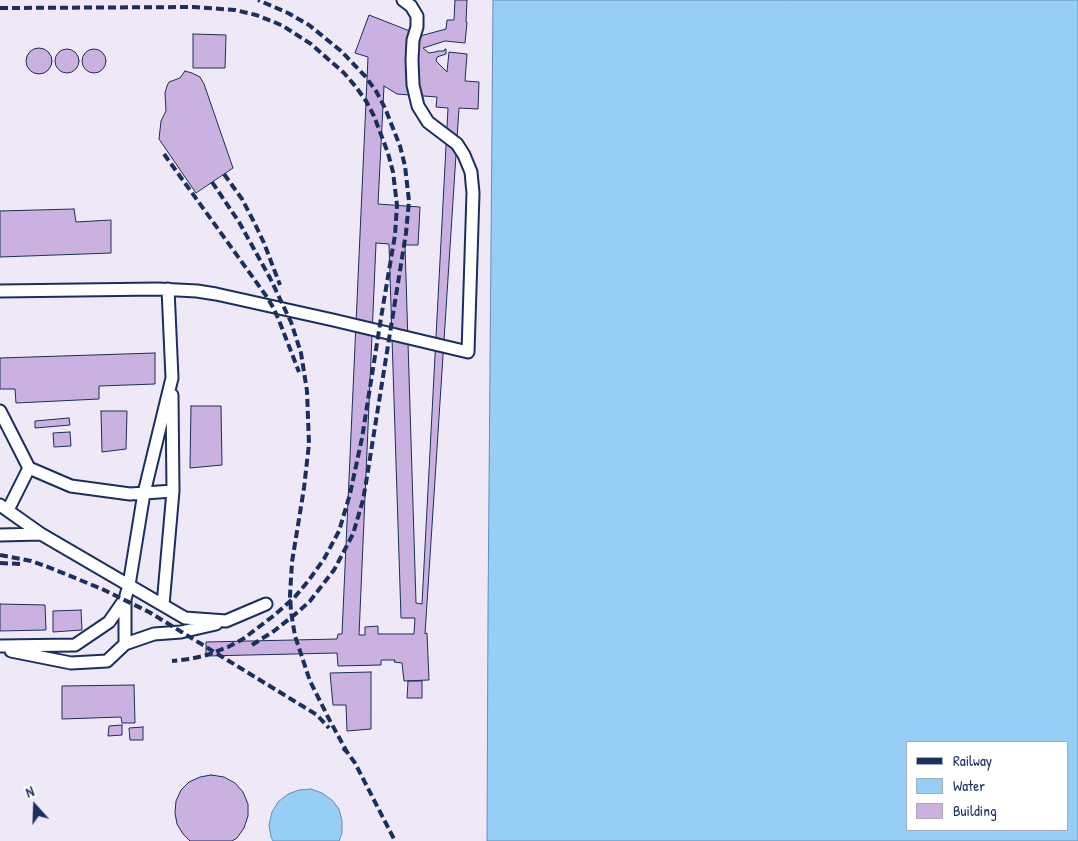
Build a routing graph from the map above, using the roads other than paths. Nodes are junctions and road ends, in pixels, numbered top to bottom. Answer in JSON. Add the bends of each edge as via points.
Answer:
{"nodes":[{"id":1,"x":403,"y":0,"type":"edge"},
{"id":2,"x":168,"y":289,"type":"junction"},
{"id":3,"x":0,"y":291,"type":"edge"},
{"id":4,"x":172,"y":378,"type":"junction"},
{"id":5,"x":0,"y":410,"type":"edge"},
{"id":6,"x":29,"y":468,"type":"junction"},
{"id":7,"x":172,"y":491,"type":"junction"},
{"id":8,"x":144,"y":493,"type":"junction"},
{"id":9,"x":4,"y":508,"type":"edge"},
{"id":10,"x":41,"y":534,"type":"junction"},
{"id":11,"x":0,"y":535,"type":"edge"},
{"id":12,"x":129,"y":585,"type":"junction"},
{"id":13,"x":125,"y":599,"type":"junction"},
{"id":14,"x":266,"y":604,"type":"dead end"},
{"id":15,"x":163,"y":605,"type":"junction"},
{"id":16,"x":226,"y":621,"type":"junction"},
{"id":17,"x":125,"y":644,"type":"junction"},
{"id":18,"x":0,"y":648,"type":"edge"}],
"edges":[{"from":1,"to":2,"type":"lane","via":[[417,16],[412,60],[418,106],[428,122],[457,144],[471,172],[468,352],[216,294]]},
{"from":2,"to":3,"type":"lane"},
{"from":2,"to":4,"type":"lane"},
{"from":4,"to":7,"type":"lane"},
{"from":4,"to":8,"type":"lane"},
{"from":5,"to":6,"type":"lane"},
{"from":6,"to":8,"type":"lane","via":[[71,486]]},
{"from":6,"to":9,"type":"lane"},
{"from":7,"to":8,"type":"lane"},
{"from":7,"to":15,"type":"lane"},
{"from":8,"to":12,"type":"lane"},
{"from":9,"to":10,"type":"lane"},
{"from":10,"to":11,"type":"lane"},
{"from":10,"to":12,"type":"lane"},
{"from":12,"to":13,"type":"lane"},
{"from":12,"to":15,"type":"lane"},
{"from":13,"to":17,"type":"lane"},
{"from":13,"to":18,"type":"lane","via":[[109,622],[75,645]]},
{"from":14,"to":16,"type":"lane"},
{"from":15,"to":16,"type":"lane","via":[[185,618]]},
{"from":16,"to":17,"type":"lane","via":[[181,632],[154,634]]},
{"from":17,"to":18,"type":"lane","via":[[107,661],[72,663]]}]}
